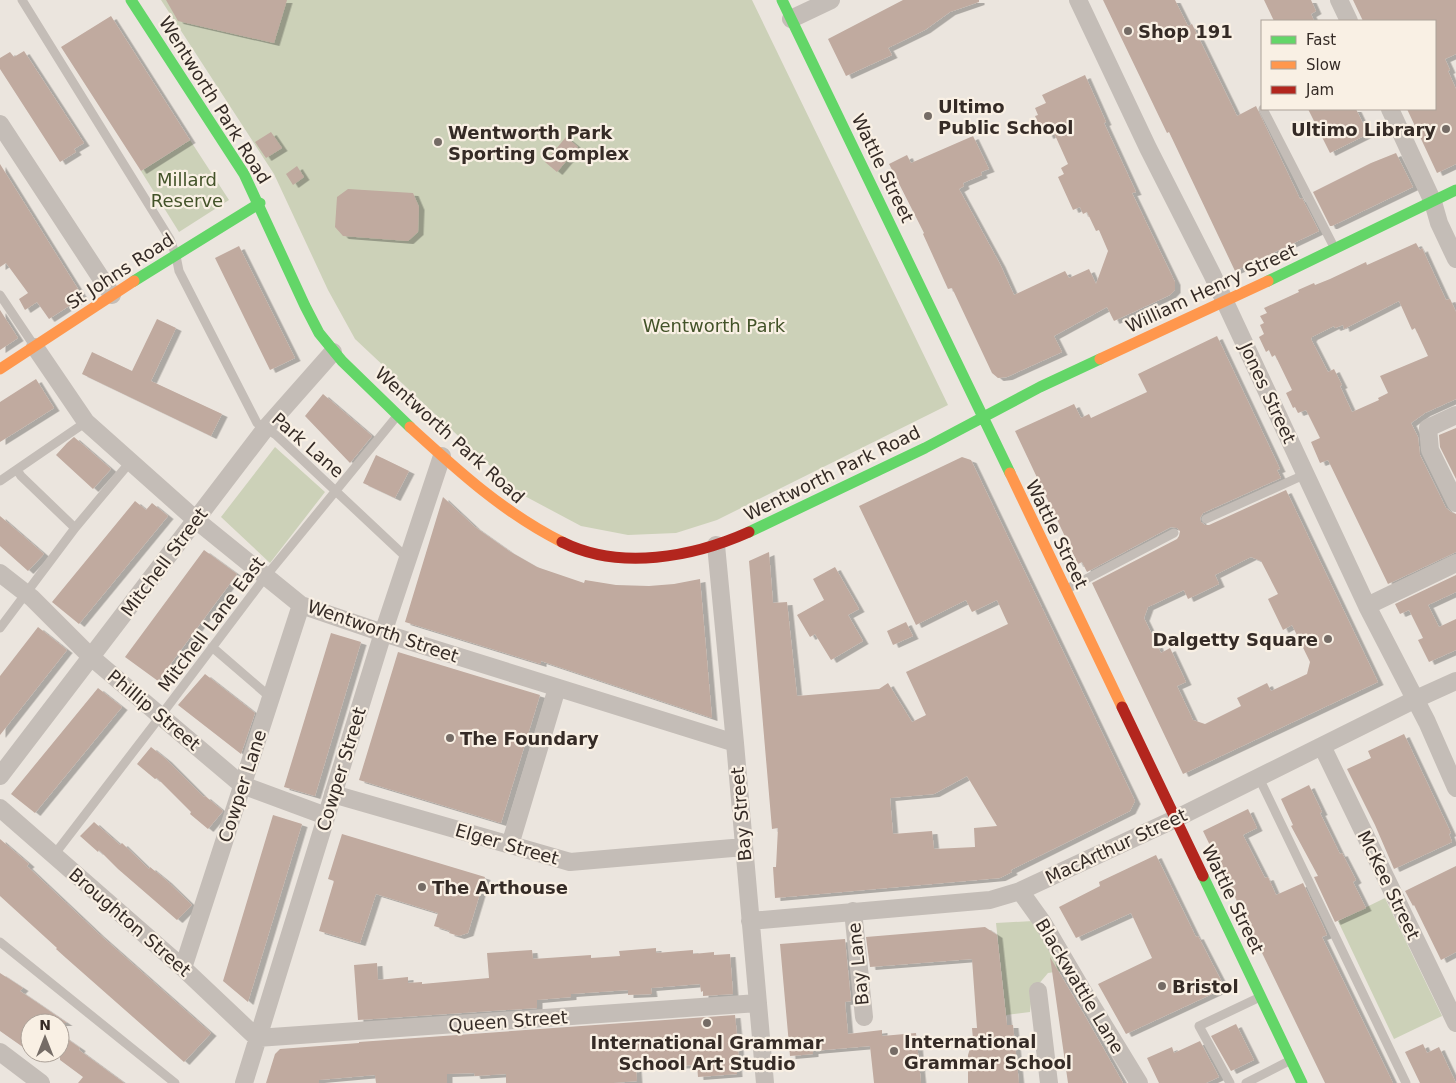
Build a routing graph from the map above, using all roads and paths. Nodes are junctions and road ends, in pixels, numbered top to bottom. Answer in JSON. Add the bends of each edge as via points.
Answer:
{"nodes":[{"id":1,"x":22,"y":0,"type":"edge"},
{"id":2,"x":131,"y":0,"type":"edge"},
{"id":3,"x":782,"y":0,"type":"edge"},
{"id":4,"x":831,"y":0,"type":"edge"},
{"id":5,"x":1078,"y":0,"type":"edge"},
{"id":6,"x":1339,"y":0,"type":"edge"},
{"id":7,"x":791,"y":19,"type":"junction"},
{"id":8,"x":1349,"y":20,"type":"edge"},
{"id":9,"x":1264,"y":110,"type":"edge"},
{"id":10,"x":1390,"y":110,"type":"edge"},
{"id":11,"x":0,"y":124,"type":"edge"},
{"id":12,"x":1456,"y":190,"type":"edge"},
{"id":13,"x":1433,"y":202,"type":"junction"},
{"id":14,"x":260,"y":203,"type":"junction"},
{"id":15,"x":1335,"y":249,"type":"junction"},
{"id":16,"x":176,"y":256,"type":"junction"},
{"id":17,"x":1456,"y":259,"type":"edge"},
{"id":18,"x":0,"y":295,"type":"edge"},
{"id":19,"x":112,"y":295,"type":"junction"},
{"id":20,"x":1225,"y":301,"type":"junction"},
{"id":21,"x":35,"y":347,"type":"junction"},
{"id":22,"x":333,"y":352,"type":"junction"},
{"id":23,"x":0,"y":369,"type":"edge"},
{"id":24,"x":1456,"y":415,"type":"edge"},
{"id":25,"x":397,"y":416,"type":"junction"},
{"id":26,"x":982,"y":418,"type":"junction"},
{"id":27,"x":86,"y":422,"type":"junction"},
{"id":28,"x":265,"y":429,"type":"junction"},
{"id":29,"x":442,"y":456,"type":"junction"},
{"id":30,"x":131,"y":461,"type":"junction"},
{"id":31,"x":17,"y":470,"type":"junction"},
{"id":32,"x":1306,"y":474,"type":"junction"},
{"id":33,"x":0,"y":481,"type":"edge"},
{"id":34,"x":336,"y":491,"type":"junction"},
{"id":35,"x":1456,"y":503,"type":"edge"},
{"id":36,"x":1206,"y":519,"type":"dead end"},
{"id":37,"x":196,"y":520,"type":"junction"},
{"id":38,"x":75,"y":528,"type":"junction"},
{"id":39,"x":1174,"y":533,"type":"dead end"},
{"id":40,"x":716,"y":545,"type":"junction"},
{"id":41,"x":407,"y":558,"type":"junction"},
{"id":42,"x":1456,"y":563,"type":"edge"},
{"id":43,"x":0,"y":573,"type":"edge"},
{"id":44,"x":266,"y":576,"type":"junction"},
{"id":45,"x":1065,"y":590,"type":"junction"},
{"id":46,"x":26,"y":594,"type":"junction"},
{"id":47,"x":301,"y":604,"type":"junction"},
{"id":48,"x":1367,"y":606,"type":"junction"},
{"id":49,"x":0,"y":628,"type":"edge"},
{"id":50,"x":383,"y":633,"type":"junction"},
{"id":51,"x":212,"y":647,"type":"junction"},
{"id":52,"x":91,"y":657,"type":"junction"},
{"id":53,"x":1456,"y":681,"type":"edge"},
{"id":54,"x":557,"y":688,"type":"junction"},
{"id":55,"x":270,"y":697,"type":"junction"},
{"id":56,"x":1416,"y":699,"type":"junction"},
{"id":57,"x":161,"y":716,"type":"junction"},
{"id":58,"x":735,"y":743,"type":"junction"},
{"id":59,"x":1322,"y":746,"type":"junction"},
{"id":60,"x":0,"y":776,"type":"edge"},
{"id":61,"x":1259,"y":778,"type":"junction"},
{"id":62,"x":242,"y":785,"type":"junction"},
{"id":63,"x":1456,"y":788,"type":"edge"},
{"id":64,"x":333,"y":794,"type":"junction"},
{"id":65,"x":0,"y":808,"type":"edge"},
{"id":66,"x":326,"y":816,"type":"junction"},
{"id":67,"x":1175,"y":819,"type":"junction"},
{"id":68,"x":510,"y":845,"type":"junction"},
{"id":69,"x":744,"y":847,"type":"junction"},
{"id":70,"x":54,"y":855,"type":"junction"},
{"id":71,"x":1020,"y":891,"type":"junction"},
{"id":72,"x":853,"y":911,"type":"junction"},
{"id":73,"x":750,"y":921,"type":"junction"},
{"id":74,"x":0,"y":942,"type":"edge"},
{"id":75,"x":183,"y":968,"type":"junction"},
{"id":76,"x":1038,"y":990,"type":"dead end"},
{"id":77,"x":1260,"y":997,"type":"junction"},
{"id":78,"x":758,"y":1004,"type":"junction"},
{"id":79,"x":864,"y":1017,"type":"dead end"},
{"id":80,"x":1456,"y":1023,"type":"edge"},
{"id":81,"x":258,"y":1038,"type":"junction"},
{"id":82,"x":0,"y":1052,"type":"edge"},
{"id":83,"x":1291,"y":1060,"type":"junction"},
{"id":84,"x":41,"y":1083,"type":"edge"},
{"id":85,"x":175,"y":1083,"type":"edge"},
{"id":86,"x":244,"y":1083,"type":"edge"},
{"id":87,"x":765,"y":1083,"type":"edge"},
{"id":88,"x":1049,"y":1083,"type":"edge"},
{"id":89,"x":1139,"y":1083,"type":"edge"},
{"id":90,"x":1230,"y":1083,"type":"edge"},
{"id":91,"x":1246,"y":1083,"type":"edge"},
{"id":92,"x":1302,"y":1083,"type":"edge"},
{"id":93,"x":1406,"y":1083,"type":"edge"}],
"edges":[{"from":1,"to":16,"type":"lane","name":"Park Lane","via":[[170,239]]},
{"from":2,"to":14,"type":"main road","name":"Wentworth Park Road"},
{"from":3,"to":7,"type":"main road","name":"Wattle Street"},
{"from":4,"to":7,"type":"street"},
{"from":5,"to":20,"type":"street","name":"Jones Street"},
{"from":6,"to":8,"type":"street"},
{"from":7,"to":26,"type":"main road","name":"Wattle Street"},
{"from":9,"to":15,"type":"lane"},
{"from":10,"to":13,"type":"street"},
{"from":11,"to":19,"type":"street"},
{"from":12,"to":13,"type":"main road","name":"William Henry Street"},
{"from":13,"to":15,"type":"main road","name":"William Henry Street"},
{"from":13,"to":17,"type":"street"},
{"from":14,"to":16,"type":"main road","name":"St Johns Road"},
{"from":14,"to":22,"type":"main road","name":"Wentworth Park Road","via":[[308,312]]},
{"from":15,"to":20,"type":"main road","name":"William Henry Street"},
{"from":16,"to":19,"type":"main road","name":"St Johns Road"},
{"from":16,"to":28,"type":"lane","name":"Park Lane","via":[[179,271],[258,423]]},
{"from":18,"to":21,"type":"lane"},
{"from":19,"to":21,"type":"main road","name":"St Johns Road"},
{"from":20,"to":26,"type":"main road","name":"William Henry Street","via":[[1092,362]]},
{"from":20,"to":32,"type":"street","name":"Jones Street"},
{"from":21,"to":23,"type":"main road","name":"St Johns Road"},
{"from":21,"to":27,"type":"street","name":"Wentworth Street"},
{"from":22,"to":25,"type":"main road","name":"Wentworth Park Road"},
{"from":22,"to":28,"type":"street","name":"Mitchell Street"},
{"from":24,"to":35,"type":"street","via":[[1428,428],[1430,450]]},
{"from":25,"to":29,"type":"main road","name":"Wentworth Park Road"},
{"from":25,"to":34,"type":"lane","name":"Mitchell Lane East"},
{"from":26,"to":40,"type":"main road","name":"Wentworth Park Road","via":[[750,532]]},
{"from":26,"to":45,"type":"main road","name":"Wattle Street"},
{"from":27,"to":30,"type":"street","name":"Wentworth Street"},
{"from":27,"to":31,"type":"lane"},
{"from":28,"to":34,"type":"lane","name":"Park Lane","via":[[276,435]]},
{"from":28,"to":37,"type":"street","name":"Mitchell Street"},
{"from":29,"to":40,"type":"main road","name":"Wentworth Park Road","via":[[514,516],[574,548],[614,556],[654,558]]},
{"from":29,"to":41,"type":"street","name":"Cowper Street"},
{"from":30,"to":37,"type":"street","name":"Wentworth Street"},
{"from":30,"to":38,"type":"lane"},
{"from":31,"to":33,"type":"lane"},
{"from":31,"to":38,"type":"lane"},
{"from":32,"to":36,"type":"lane"},
{"from":32,"to":48,"type":"street","name":"Jones Street"},
{"from":34,"to":41,"type":"lane","name":"Park Lane"},
{"from":34,"to":44,"type":"lane","name":"Mitchell Lane East"},
{"from":37,"to":44,"type":"street","name":"Wentworth Street"},
{"from":37,"to":52,"type":"street","name":"Mitchell Street"},
{"from":38,"to":46,"type":"lane"},
{"from":39,"to":45,"type":"lane"},
{"from":40,"to":58,"type":"street","name":"Bay Street"},
{"from":41,"to":50,"type":"street","name":"Cowper Street"},
{"from":42,"to":48,"type":"street"},
{"from":43,"to":46,"type":"street","name":"Phillip Street"},
{"from":44,"to":47,"type":"street","name":"Wentworth Street"},
{"from":44,"to":51,"type":"lane","name":"Mitchell Lane East"},
{"from":45,"to":67,"type":"main road","name":"Wattle Street"},
{"from":46,"to":49,"type":"lane"},
{"from":46,"to":52,"type":"street","name":"Phillip Street"},
{"from":47,"to":50,"type":"street","name":"Wentworth Street"},
{"from":47,"to":55,"type":"street","name":"Cowper Lane"},
{"from":48,"to":56,"type":"street","name":"Jones Street"},
{"from":50,"to":54,"type":"street","name":"Wentworth Street"},
{"from":50,"to":64,"type":"street","name":"Cowper Street"},
{"from":51,"to":55,"type":"lane"},
{"from":51,"to":57,"type":"lane","name":"Mitchell Lane East"},
{"from":52,"to":57,"type":"street","name":"Phillip Street"},
{"from":52,"to":60,"type":"street","name":"Mitchell Street"},
{"from":53,"to":56,"type":"street","name":"MacArthur Street"},
{"from":54,"to":58,"type":"street","name":"Wentworth Street"},
{"from":54,"to":68,"type":"street"},
{"from":55,"to":62,"type":"street","name":"Cowper Lane"},
{"from":56,"to":59,"type":"street","name":"MacArthur Street"},
{"from":56,"to":63,"type":"street","name":"Jones Street"},
{"from":57,"to":62,"type":"street","name":"Phillip Street"},
{"from":57,"to":70,"type":"lane","name":"Mitchell Lane East"},
{"from":58,"to":69,"type":"street","name":"Bay Street"},
{"from":59,"to":61,"type":"street","name":"MacArthur Street"},
{"from":59,"to":80,"type":"street","name":"McKee Street"},
{"from":61,"to":67,"type":"street","name":"MacArthur Street"},
{"from":61,"to":93,"type":"lane"},
{"from":62,"to":66,"type":"street","name":"Phillip Street"},
{"from":62,"to":75,"type":"street","name":"Cowper Lane"},
{"from":64,"to":66,"type":"street","name":"Cowper Street"},
{"from":64,"to":68,"type":"street","name":"Elger Street"},
{"from":65,"to":70,"type":"street","name":"Broughton Street"},
{"from":66,"to":81,"type":"street","name":"Cowper Street"},
{"from":67,"to":71,"type":"street","name":"MacArthur Street"},
{"from":67,"to":77,"type":"main road","name":"Wattle Street"},
{"from":68,"to":69,"type":"street","name":"Elger Street","via":[[570,862]]},
{"from":69,"to":73,"type":"street","name":"Bay Street"},
{"from":70,"to":75,"type":"street","name":"Broughton Street"},
{"from":71,"to":72,"type":"street","name":"MacArthur Street","via":[[990,900]]},
{"from":71,"to":89,"type":"street","name":"Blackwattle Lane","via":[[1043,923]]},
{"from":72,"to":73,"type":"street","name":"MacArthur Street"},
{"from":72,"to":79,"type":"street","name":"Bay Lane"},
{"from":73,"to":78,"type":"street","name":"Bay Street"},
{"from":74,"to":85,"type":"lane"},
{"from":75,"to":81,"type":"street","name":"Broughton Street"},
{"from":76,"to":88,"type":"street"},
{"from":77,"to":83,"type":"main road","name":"Wattle Street"},
{"from":77,"to":90,"type":"lane","via":[[1199,1026]]},
{"from":78,"to":81,"type":"street","name":"Queen Street"},
{"from":78,"to":87,"type":"street","name":"Bay Street"},
{"from":81,"to":86,"type":"street","name":"Cowper Street"},
{"from":82,"to":84,"type":"street"},
{"from":83,"to":91,"type":"lane"},
{"from":83,"to":92,"type":"main road","name":"Wattle Street"}]}
